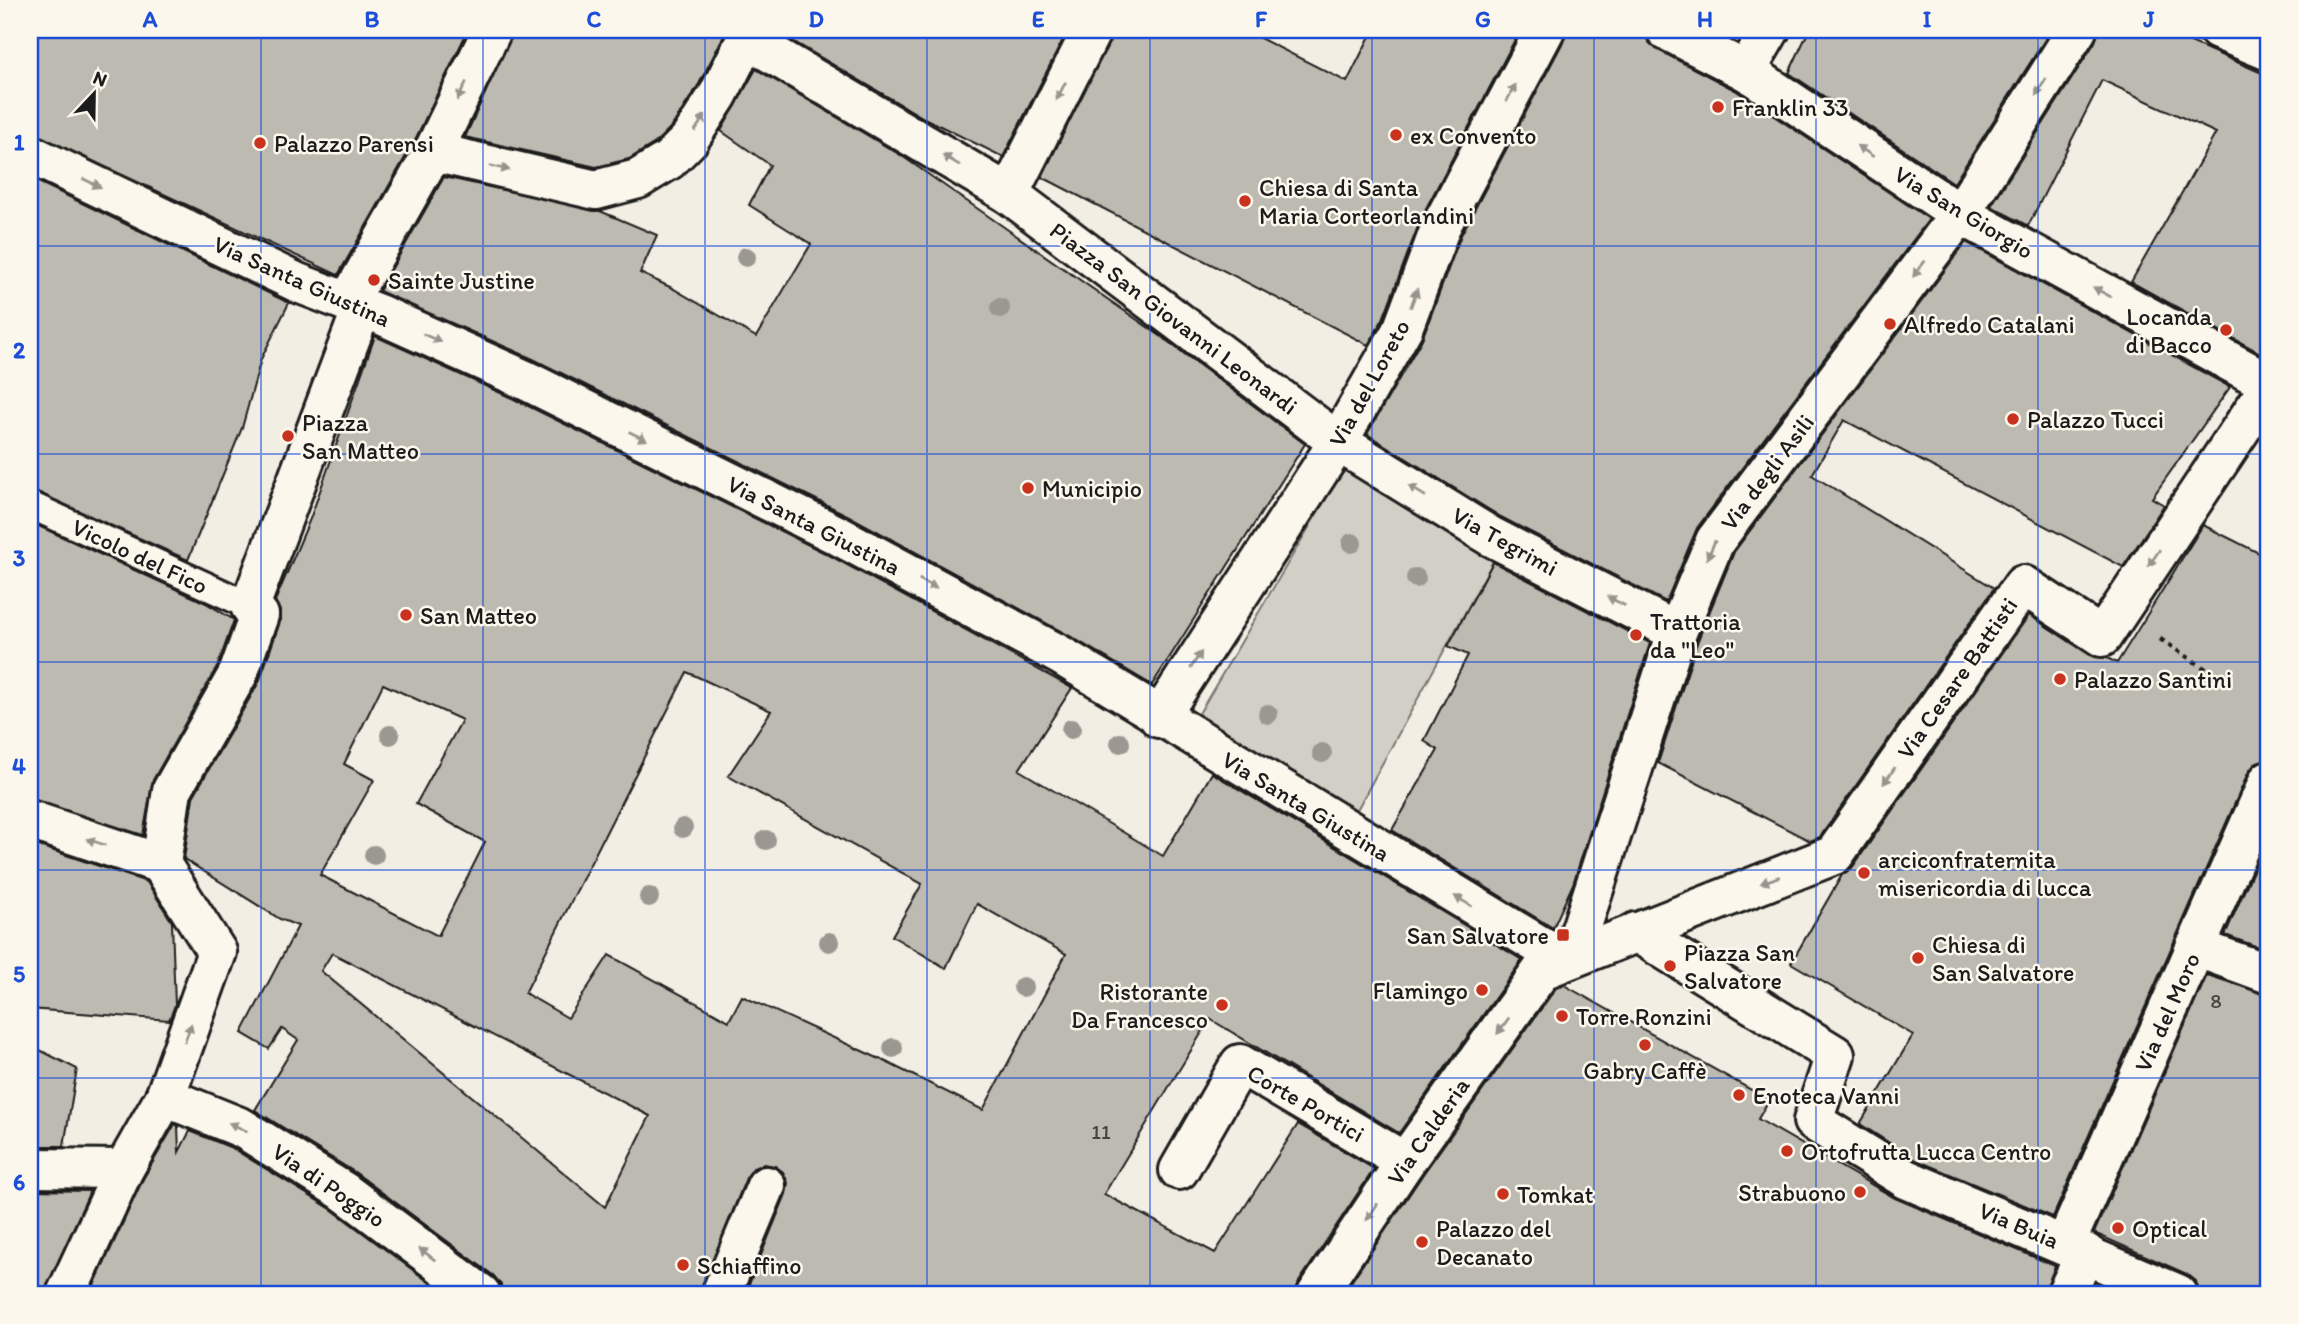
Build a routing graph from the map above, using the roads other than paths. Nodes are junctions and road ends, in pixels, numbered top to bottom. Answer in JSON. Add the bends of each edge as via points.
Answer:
{"nodes":[{"id":1,"x":492,"y":30,"type":"edge"},
{"id":2,"x":1092,"y":30,"type":"edge"},
{"id":3,"x":1545,"y":30,"type":"edge"},
{"id":4,"x":1666,"y":30,"type":"edge"},
{"id":5,"x":1770,"y":30,"type":"edge"},
{"id":6,"x":2077,"y":30,"type":"edge"},
{"id":7,"x":2218,"y":30,"type":"edge"},
{"id":8,"x":749,"y":34,"type":"edge"},
{"id":9,"x":2269,"y":51,"type":"edge"},
{"id":10,"x":1746,"y":71,"type":"junction"},
{"id":11,"x":433,"y":152,"type":"junction"},
{"id":12,"x":30,"y":154,"type":"edge"},
{"id":13,"x":1009,"y":194,"type":"junction"},
{"id":14,"x":1960,"y":214,"type":"junction"},
{"id":15,"x":355,"y":305,"type":"junction"},
{"id":16,"x":2269,"y":385,"type":"edge"},
{"id":17,"x":1338,"y":442,"type":"junction"},
{"id":18,"x":30,"y":505,"type":"edge"},
{"id":19,"x":250,"y":606,"type":"junction"},
{"id":20,"x":1677,"y":632,"type":"junction"},
{"id":21,"x":1159,"y":718,"type":"junction"},
{"id":22,"x":2269,"y":780,"type":"edge"},
{"id":23,"x":30,"y":820,"type":"edge"},
{"id":24,"x":161,"y":864,"type":"junction"},
{"id":25,"x":1636,"y":933,"type":"junction"},
{"id":26,"x":2195,"y":947,"type":"junction"},
{"id":27,"x":1560,"y":962,"type":"junction"},
{"id":28,"x":2269,"y":974,"type":"edge"},
{"id":29,"x":165,"y":1097,"type":"junction"},
{"id":30,"x":1405,"y":1162,"type":"junction"},
{"id":31,"x":30,"y":1168,"type":"edge"},
{"id":32,"x":124,"y":1169,"type":"junction"},
{"id":33,"x":1179,"y":1170,"type":"dead end"},
{"id":34,"x":766,"y":1186,"type":"dead end"},
{"id":35,"x":2076,"y":1249,"type":"junction"},
{"id":36,"x":66,"y":1294,"type":"edge"},
{"id":37,"x":481,"y":1294,"type":"edge"},
{"id":38,"x":721,"y":1294,"type":"edge"},
{"id":39,"x":1317,"y":1294,"type":"edge"},
{"id":40,"x":2066,"y":1294,"type":"edge"},
{"id":41,"x":2178,"y":1294,"type":"edge"}],
"edges":[{"from":1,"to":11,"type":"street","one_way":true},
{"from":2,"to":13,"type":"street","one_way":true},
{"from":17,"to":3,"type":"street","name":"Via del Loreto","one_way":true,"via":[[1403,328],[1441,226]]},
{"from":4,"to":10,"type":"street","name":"Via San Giorgio"},
{"from":5,"to":10,"type":"street"},
{"from":6,"to":14,"type":"street","name":"Via degli Asili","one_way":true},
{"from":7,"to":9,"type":"street"},
{"from":11,"to":8,"type":"street","one_way":true,"via":[[596,190],[638,179],[689,140]]},
{"from":13,"to":8,"type":"street","name":"Piazza San Giovanni Leonardi","one_way":true},
{"from":14,"to":10,"type":"street","name":"Via San Giorgio","one_way":true},
{"from":11,"to":15,"type":"street"},
{"from":12,"to":15,"type":"street","name":"Via Santa Giustina","one_way":true,"via":[[298,283]]},
{"from":13,"to":17,"type":"street","name":"Piazza San Giovanni Leonardi"},
{"from":16,"to":14,"type":"street","name":"Via San Giorgio","one_way":true},
{"from":14,"to":20,"type":"street","name":"Via degli Asili","one_way":true,"via":[[1715,541]]},
{"from":15,"to":19,"type":"street"},
{"from":15,"to":21,"type":"street","name":"Via Santa Giustina","one_way":true,"via":[[523,379],[839,536],[1060,655]]},
{"from":16,"to":25,"type":"street","name":"Via Cesare Battisti","one_way":true,"via":[[2102,637],[2023,584],[1834,855]]},
{"from":20,"to":17,"type":"street","name":"Via Tegrimi","one_way":true,"via":[[1490,536]]},
{"from":21,"to":17,"type":"street","name":"Via del Loreto","one_way":true},
{"from":18,"to":19,"type":"lane","name":"Vicolo del Fico"},
{"from":19,"to":24,"type":"street","via":[[259,615],[239,674],[172,789]]},
{"from":20,"to":27,"type":"street","name":"Via degli Asili","via":[[1637,762]]},
{"from":27,"to":21,"type":"street","name":"Via Santa Giustina","one_way":true},
{"from":22,"to":26,"type":"street","name":"Via del Moro"},
{"from":24,"to":23,"type":"street","one_way":true},
{"from":29,"to":24,"type":"street","one_way":true,"via":[[217,952]]},
{"from":25,"to":27,"type":"street"},
{"from":25,"to":35,"type":"street","name":"Via Buia","via":[[1835,1055],[1813,1121],[1906,1179]]},
{"from":26,"to":28,"type":"street"},
{"from":26,"to":35,"type":"street","name":"Via del Moro"},
{"from":27,"to":30,"type":"street","name":"Via Calderia","one_way":true},
{"from":29,"to":32,"type":"street"},
{"from":37,"to":29,"type":"street","name":"Via di Poggio","one_way":true,"via":[[343,1191],[242,1128]]},
{"from":30,"to":33,"type":"street","name":"Corte Portici","via":[[1240,1064]]},
{"from":30,"to":39,"type":"street","name":"Via Calderia","one_way":true},
{"from":31,"to":32,"type":"street"},
{"from":32,"to":36,"type":"street"},
{"from":34,"to":38,"type":"street"},
{"from":35,"to":40,"type":"street","name":"Via del Moro"},
{"from":35,"to":41,"type":"street","name":"Via Buia"}]}
